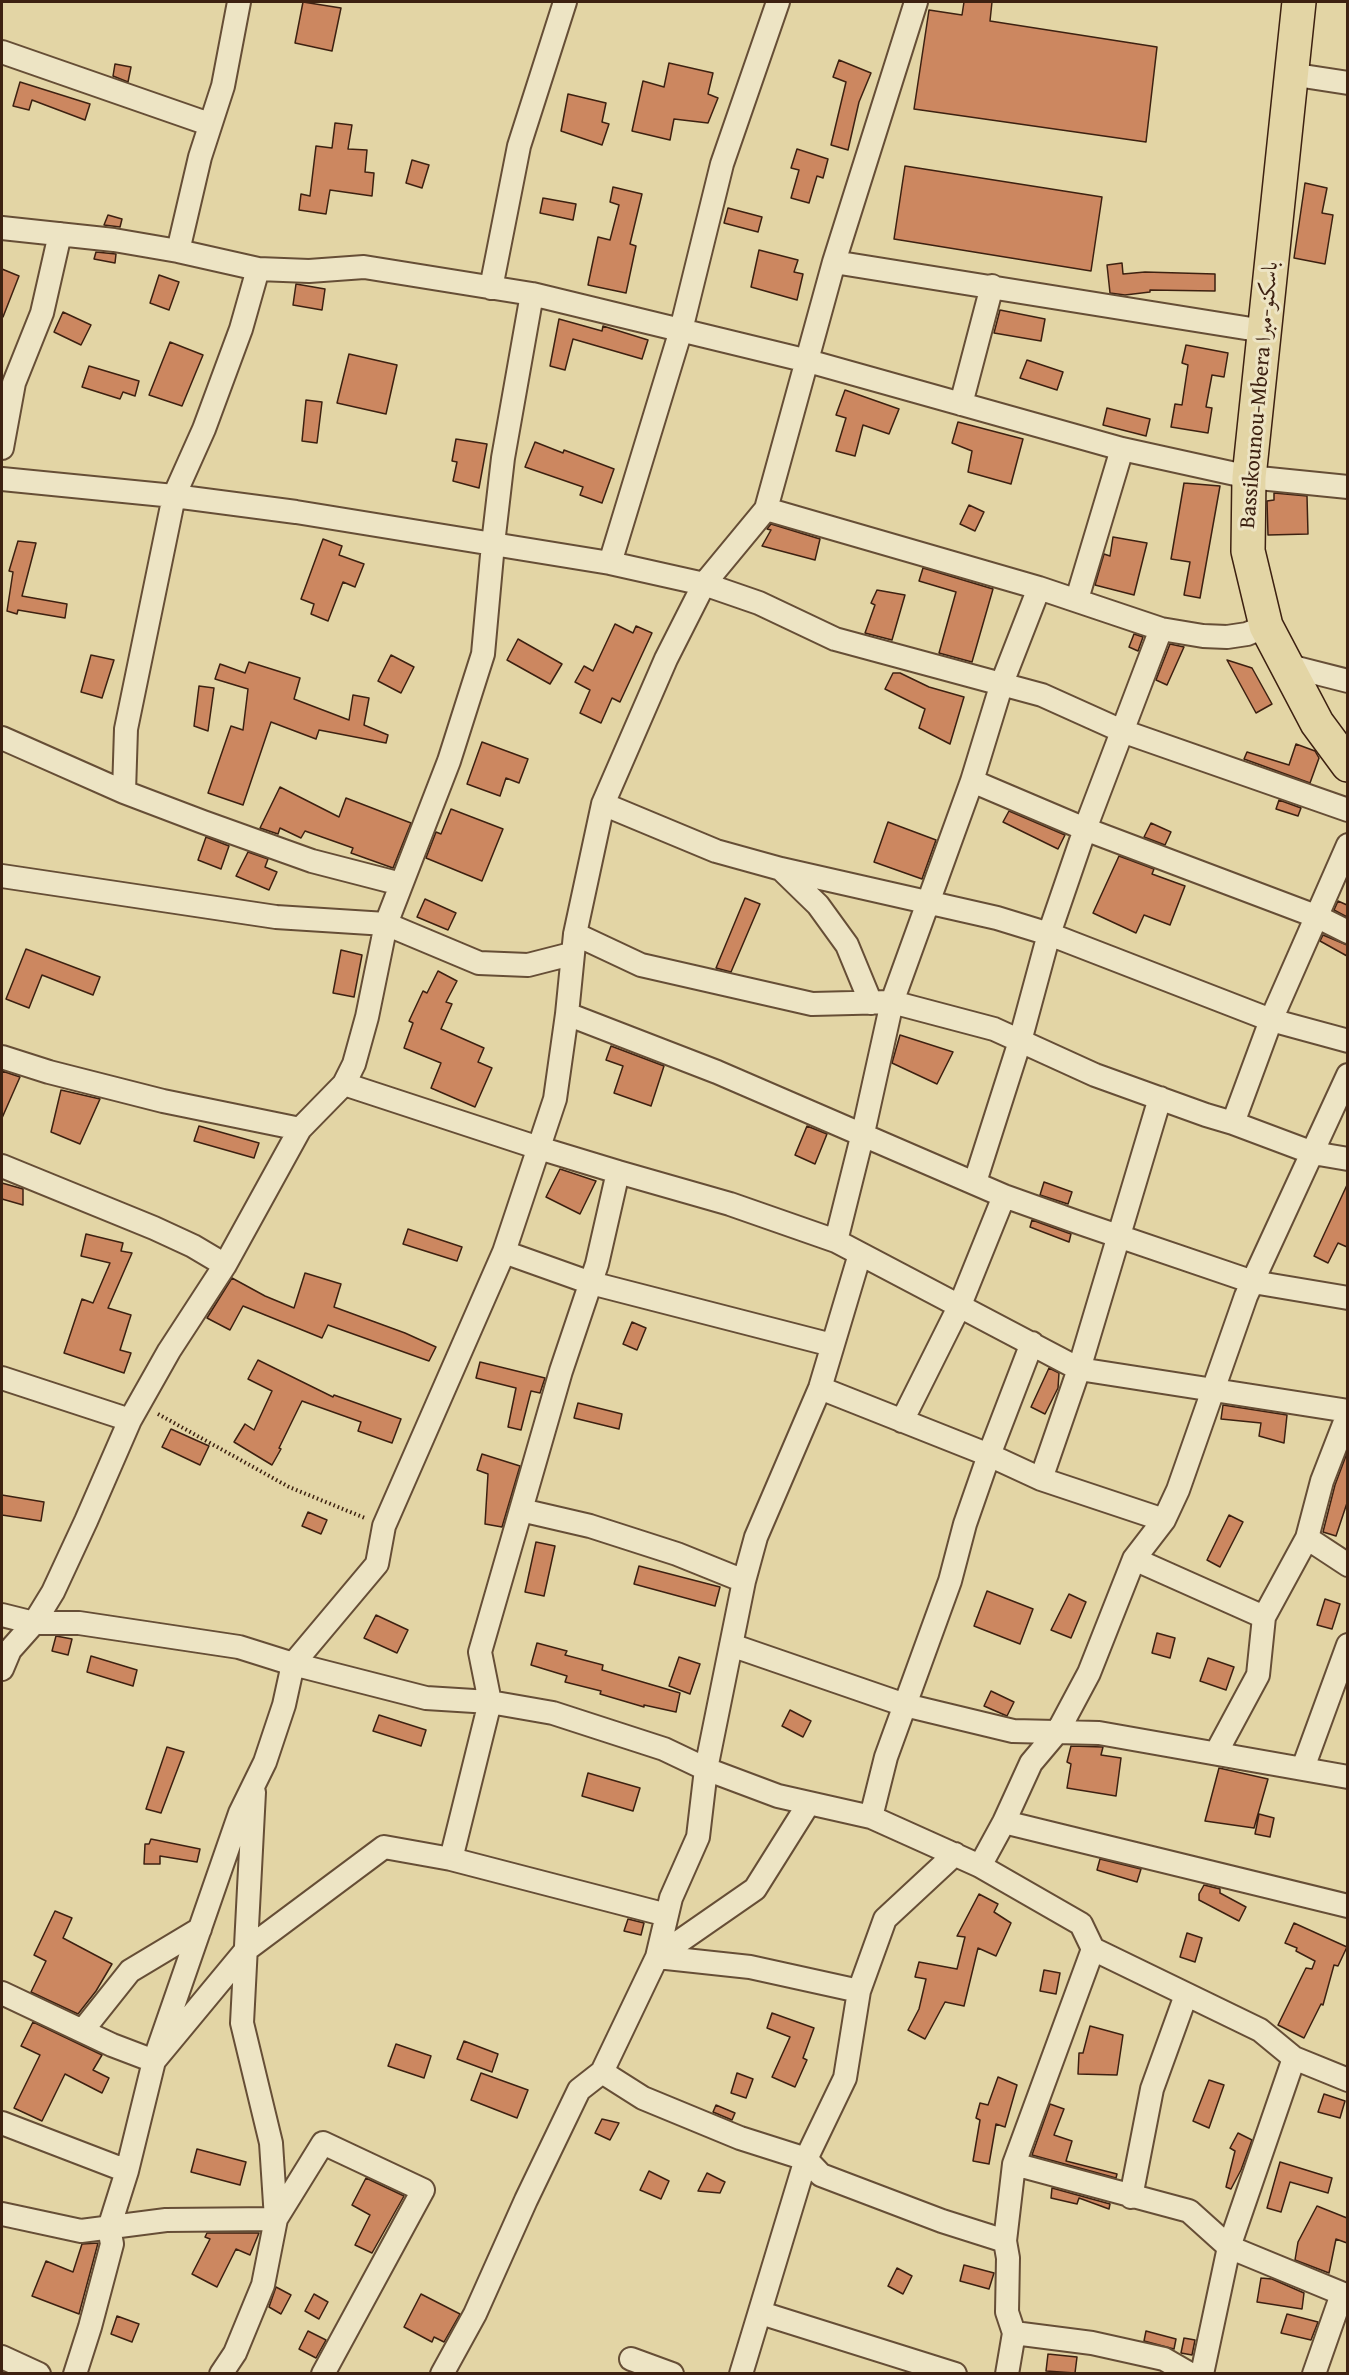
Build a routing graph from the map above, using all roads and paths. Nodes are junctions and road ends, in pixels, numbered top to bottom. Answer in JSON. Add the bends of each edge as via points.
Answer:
{"nodes":[{"id":1,"x":239,"y":2,"type":"edge"},
{"id":2,"x":565,"y":2,"type":"edge"},
{"id":3,"x":778,"y":2,"type":"edge"},
{"id":4,"x":916,"y":2,"type":"edge"},
{"id":5,"x":1299,"y":2,"type":"edge"},
{"id":6,"x":2,"y":52,"type":"edge"},
{"id":7,"x":1290,"y":74,"type":"junction"},
{"id":8,"x":1347,"y":83,"type":"edge"},
{"id":9,"x":209,"y":124,"type":"junction"},
{"id":10,"x":2,"y":228,"type":"edge"},
{"id":11,"x":60,"y":234,"type":"junction"},
{"id":12,"x":177,"y":251,"type":"junction"},
{"id":13,"x":834,"y":262,"type":"junction"},
{"id":14,"x":258,"y":269,"type":"junction"},
{"id":15,"x":992,"y":286,"type":"junction"},
{"id":16,"x":491,"y":288,"type":"junction"},
{"id":17,"x":532,"y":294,"type":"junction"},
{"id":18,"x":681,"y":330,"type":"junction"},
{"id":19,"x":1264,"y":331,"type":"junction"},
{"id":20,"x":808,"y":361,"type":"junction"},
{"id":21,"x":8,"y":381,"type":"edge"},
{"id":22,"x":961,"y":404,"type":"junction"},
{"id":23,"x":2,"y":448,"type":"edge"},
{"id":24,"x":1122,"y":449,"type":"junction"},
{"id":25,"x":1249,"y":477,"type":"junction"},
{"id":26,"x":2,"y":478,"type":"edge"},
{"id":27,"x":1347,"y":487,"type":"edge"},
{"id":28,"x":174,"y":496,"type":"junction"},
{"id":29,"x":766,"y":509,"type":"junction"},
{"id":30,"x":493,"y":544,"type":"junction"},
{"id":31,"x":610,"y":563,"type":"junction"},
{"id":32,"x":704,"y":584,"type":"junction"},
{"id":33,"x":1039,"y":588,"type":"junction"},
{"id":34,"x":1077,"y":599,"type":"junction"},
{"id":35,"x":1266,"y":626,"type":"junction"},
{"id":36,"x":1161,"y":629,"type":"junction"},
{"id":37,"x":1285,"y":665,"type":"junction"},
{"id":38,"x":1347,"y":681,"type":"edge"},
{"id":39,"x":1002,"y":683,"type":"junction"},
{"id":40,"x":1122,"y":731,"type":"junction"},
{"id":41,"x":2,"y":738,"type":"edge"},
{"id":42,"x":1347,"y":765,"type":"edge"},
{"id":43,"x":972,"y":781,"type":"junction"},
{"id":44,"x":124,"y":792,"type":"junction"},
{"id":45,"x":603,"y":804,"type":"junction"},
{"id":46,"x":1347,"y":810,"type":"edge"},
{"id":47,"x":1085,"y":829,"type":"junction"},
{"id":48,"x":1347,"y":845,"type":"edge"},
{"id":49,"x":781,"y":869,"type":"junction"},
{"id":50,"x":2,"y":876,"type":"edge"},
{"id":51,"x":401,"y":884,"type":"junction"},
{"id":52,"x":928,"y":904,"type":"junction"},
{"id":53,"x":1318,"y":917,"type":"junction"},
{"id":54,"x":386,"y":924,"type":"junction"},
{"id":55,"x":1347,"y":932,"type":"edge"},
{"id":56,"x":1049,"y":934,"type":"junction"},
{"id":57,"x":573,"y":944,"type":"junction"},
{"id":58,"x":882,"y":1002,"type":"junction"},
{"id":59,"x":567,"y":1014,"type":"junction"},
{"id":60,"x":1271,"y":1020,"type":"junction"},
{"id":61,"x":1020,"y":1041,"type":"junction"},
{"id":62,"x":1347,"y":1041,"type":"edge"},
{"id":63,"x":2,"y":1057,"type":"edge"},
{"id":64,"x":1347,"y":1075,"type":"edge"},
{"id":65,"x":344,"y":1083,"type":"junction"},
{"id":66,"x":1160,"y":1098,"type":"junction"},
{"id":67,"x":1233,"y":1123,"type":"junction"},
{"id":68,"x":300,"y":1129,"type":"junction"},
{"id":69,"x":863,"y":1133,"type":"junction"},
{"id":70,"x":538,"y":1148,"type":"junction"},
{"id":71,"x":1313,"y":1153,"type":"junction"},
{"id":72,"x":1347,"y":1159,"type":"edge"},
{"id":73,"x":2,"y":1167,"type":"edge"},
{"id":74,"x":618,"y":1172,"type":"junction"},
{"id":75,"x":975,"y":1182,"type":"junction"},
{"id":76,"x":1004,"y":1196,"type":"junction"},
{"id":77,"x":1118,"y":1235,"type":"junction"},
{"id":78,"x":836,"y":1241,"type":"junction"},
{"id":79,"x":504,"y":1252,"type":"junction"},
{"id":80,"x":860,"y":1254,"type":"junction"},
{"id":81,"x":225,"y":1265,"type":"junction"},
{"id":82,"x":1253,"y":1282,"type":"junction"},
{"id":83,"x":591,"y":1283,"type":"junction"},
{"id":84,"x":1347,"y":1298,"type":"edge"},
{"id":85,"x":960,"y":1305,"type":"junction"},
{"id":86,"x":1032,"y":1344,"type":"junction"},
{"id":87,"x":832,"y":1345,"type":"junction"},
{"id":88,"x":1079,"y":1369,"type":"junction"},
{"id":89,"x":2,"y":1378,"type":"edge"},
{"id":90,"x":820,"y":1388,"type":"junction"},
{"id":91,"x":1212,"y":1388,"type":"junction"},
{"id":92,"x":134,"y":1411,"type":"junction"},
{"id":93,"x":1347,"y":1412,"type":"edge"},
{"id":94,"x":902,"y":1421,"type":"junction"},
{"id":95,"x":989,"y":1455,"type":"junction"},
{"id":96,"x":1041,"y":1479,"type":"junction"},
{"id":97,"x":521,"y":1510,"type":"junction"},
{"id":98,"x":1164,"y":1520,"type":"junction"},
{"id":99,"x":384,"y":1526,"type":"junction"},
{"id":100,"x":1307,"y":1538,"type":"junction"},
{"id":101,"x":1134,"y":1559,"type":"junction"},
{"id":102,"x":1347,"y":1565,"type":"edge"},
{"id":103,"x":744,"y":1581,"type":"junction"},
{"id":104,"x":2,"y":1615,"type":"edge"},
{"id":105,"x":1264,"y":1617,"type":"junction"},
{"id":106,"x":34,"y":1623,"type":"junction"},
{"id":107,"x":731,"y":1645,"type":"junction"},
{"id":108,"x":1347,"y":1645,"type":"edge"},
{"id":109,"x":293,"y":1664,"type":"junction"},
{"id":110,"x":2,"y":1669,"type":"edge"},
{"id":111,"x":490,"y":1702,"type":"junction"},
{"id":112,"x":905,"y":1705,"type":"junction"},
{"id":113,"x":1058,"y":1731,"type":"junction"},
{"id":114,"x":1216,"y":1753,"type":"junction"},
{"id":115,"x":706,"y":1768,"type":"junction"},
{"id":116,"x":1303,"y":1768,"type":"junction"},
{"id":117,"x":1347,"y":1777,"type":"edge"},
{"id":118,"x":255,"y":1784,"type":"junction"},
{"id":119,"x":809,"y":1803,"type":"junction"},
{"id":120,"x":871,"y":1817,"type":"junction"},
{"id":121,"x":1004,"y":1822,"type":"junction"},
{"id":122,"x":955,"y":1854,"type":"junction"},
{"id":123,"x":451,"y":1859,"type":"junction"},
{"id":124,"x":980,"y":1866,"type":"junction"},
{"id":125,"x":1347,"y":1906,"type":"edge"},
{"id":126,"x":667,"y":1915,"type":"junction"},
{"id":127,"x":200,"y":1929,"type":"junction"},
{"id":128,"x":1094,"y":1949,"type":"junction"},
{"id":129,"x":246,"y":1950,"type":"junction"},
{"id":130,"x":657,"y":1957,"type":"junction"},
{"id":131,"x":859,"y":1991,"type":"junction"},
{"id":132,"x":2,"y":1994,"type":"edge"},
{"id":133,"x":1185,"y":1995,"type":"junction"},
{"id":134,"x":83,"y":2030,"type":"junction"},
{"id":135,"x":1294,"y":2058,"type":"junction"},
{"id":136,"x":154,"y":2061,"type":"junction"},
{"id":137,"x":602,"y":2072,"type":"junction"},
{"id":138,"x":1347,"y":2080,"type":"edge"},
{"id":139,"x":2,"y":2122,"type":"edge"},
{"id":140,"x":806,"y":2159,"type":"junction"},
{"id":141,"x":1014,"y":2164,"type":"junction"},
{"id":142,"x":128,"y":2171,"type":"junction"},
{"id":143,"x":1131,"y":2197,"type":"junction"},
{"id":144,"x":2,"y":2214,"type":"edge"},
{"id":145,"x":276,"y":2219,"type":"junction"},
{"id":146,"x":109,"y":2228,"type":"junction"},
{"id":147,"x":1005,"y":2241,"type":"junction"},
{"id":148,"x":1229,"y":2247,"type":"junction"},
{"id":149,"x":1345,"y":2295,"type":"edge"},
{"id":150,"x":760,"y":2313,"type":"junction"},
{"id":151,"x":1014,"y":2334,"type":"junction"},
{"id":152,"x":2,"y":2357,"type":"edge"},
{"id":153,"x":631,"y":2359,"type":"dead end"},
{"id":154,"x":39,"y":2373,"type":"edge"},
{"id":155,"x":75,"y":2373,"type":"edge"},
{"id":156,"x":221,"y":2373,"type":"edge"},
{"id":157,"x":323,"y":2373,"type":"edge"},
{"id":158,"x":442,"y":2373,"type":"edge"},
{"id":159,"x":672,"y":2373,"type":"edge"},
{"id":160,"x":741,"y":2373,"type":"edge"},
{"id":161,"x":955,"y":2373,"type":"edge"},
{"id":162,"x":1007,"y":2373,"type":"edge"},
{"id":163,"x":1190,"y":2373,"type":"edge"},
{"id":164,"x":1202,"y":2373,"type":"edge"},
{"id":165,"x":1314,"y":2373,"type":"edge"}],
"edges":[{"from":1,"to":9,"type":"street","via":[[223,86]]},
{"from":2,"to":16,"type":"street","via":[[519,146]]},
{"from":3,"to":18,"type":"street","via":[[722,164]]},
{"from":4,"to":13,"type":"street"},
{"from":5,"to":7,"type":"main road","name":"Bassikounou-Mbera باسكنو-مبرا"},
{"from":6,"to":9,"type":"street"},
{"from":7,"to":8,"type":"street"},
{"from":7,"to":19,"type":"main road","name":"Bassikounou-Mbera باسكنو-مبرا"},
{"from":9,"to":12,"type":"street"},
{"from":10,"to":11,"type":"street"},
{"from":11,"to":12,"type":"street"},
{"from":11,"to":21,"type":"street","via":[[42,313]]},
{"from":12,"to":14,"type":"street"},
{"from":13,"to":15,"type":"street"},
{"from":13,"to":20,"type":"street"},
{"from":14,"to":16,"type":"street","via":[[364,267]]},
{"from":14,"to":28,"type":"street","via":[[241,329],[204,429]]},
{"from":15,"to":19,"type":"street"},
{"from":15,"to":22,"type":"street"},
{"from":16,"to":17,"type":"street"},
{"from":17,"to":18,"type":"street"},
{"from":17,"to":30,"type":"street","via":[[503,458]]},
{"from":18,"to":20,"type":"street"},
{"from":18,"to":31,"type":"street"},
{"from":19,"to":25,"type":"main road","name":"Bassikounou-Mbera باسكنو-مبرا"},
{"from":20,"to":22,"type":"street"},
{"from":20,"to":29,"type":"street"},
{"from":21,"to":23,"type":"street"},
{"from":22,"to":24,"type":"street"},
{"from":24,"to":25,"type":"street"},
{"from":24,"to":34,"type":"street"},
{"from":25,"to":27,"type":"street"},
{"from":25,"to":35,"type":"main road","name":"Bassikounou-Mbera باسكنو-مبرا","via":[[1248,550]]},
{"from":26,"to":28,"type":"street"},
{"from":28,"to":30,"type":"street"},
{"from":28,"to":44,"type":"street","via":[[126,729]]},
{"from":29,"to":32,"type":"street"},
{"from":29,"to":33,"type":"street"},
{"from":30,"to":31,"type":"street"},
{"from":30,"to":51,"type":"street","via":[[483,654],[449,760]]},
{"from":31,"to":32,"type":"street"},
{"from":32,"to":39,"type":"street","via":[[759,603],[835,639]]},
{"from":32,"to":45,"type":"street","via":[[666,659]]},
{"from":33,"to":34,"type":"street"},
{"from":33,"to":39,"type":"street"},
{"from":34,"to":36,"type":"street"},
{"from":35,"to":36,"type":"street","via":[[1227,637]]},
{"from":35,"to":37,"type":"main road","name":"Bassikounou-Mbera باسكنو-مبرا"},
{"from":36,"to":40,"type":"street"},
{"from":37,"to":38,"type":"street"},
{"from":37,"to":42,"type":"main road","name":"Bassikounou-Mbera باسكنو-مبرا","via":[[1317,723]]},
{"from":39,"to":40,"type":"street","via":[[1042,695]]},
{"from":39,"to":43,"type":"street"},
{"from":40,"to":46,"type":"street"},
{"from":40,"to":47,"type":"street"},
{"from":41,"to":44,"type":"street"},
{"from":43,"to":47,"type":"street"},
{"from":43,"to":52,"type":"street"},
{"from":44,"to":51,"type":"street","via":[[312,861]]},
{"from":45,"to":49,"type":"street","via":[[716,851]]},
{"from":45,"to":57,"type":"street"},
{"from":47,"to":53,"type":"street"},
{"from":47,"to":56,"type":"street"},
{"from":48,"to":53,"type":"street"},
{"from":49,"to":52,"type":"street"},
{"from":49,"to":58,"type":"street","via":[[818,906]]},
{"from":50,"to":54,"type":"street","via":[[276,917]]},
{"from":51,"to":54,"type":"street"},
{"from":52,"to":56,"type":"street","via":[[997,918]]},
{"from":52,"to":58,"type":"street"},
{"from":53,"to":55,"type":"street"},
{"from":53,"to":60,"type":"street"},
{"from":54,"to":57,"type":"street","via":[[479,963],[528,965]]},
{"from":54,"to":65,"type":"street","via":[[368,1017]]},
{"from":56,"to":60,"type":"street"},
{"from":56,"to":61,"type":"street"},
{"from":57,"to":58,"type":"street","via":[[641,965],[812,1004]]},
{"from":57,"to":59,"type":"street"},
{"from":58,"to":61,"type":"street","via":[[994,1029]]},
{"from":58,"to":69,"type":"street"},
{"from":59,"to":69,"type":"street"},
{"from":59,"to":70,"type":"street","via":[[555,1099]]},
{"from":60,"to":62,"type":"street"},
{"from":60,"to":67,"type":"street"},
{"from":61,"to":66,"type":"street","via":[[1095,1075]]},
{"from":61,"to":75,"type":"street"},
{"from":63,"to":68,"type":"street","via":[[163,1101]]},
{"from":64,"to":71,"type":"street"},
{"from":65,"to":68,"type":"street"},
{"from":65,"to":70,"type":"street"},
{"from":66,"to":67,"type":"street"},
{"from":66,"to":77,"type":"street"},
{"from":67,"to":71,"type":"street"},
{"from":68,"to":81,"type":"street"},
{"from":69,"to":75,"type":"street"},
{"from":69,"to":78,"type":"street"},
{"from":70,"to":74,"type":"street"},
{"from":70,"to":79,"type":"street"},
{"from":71,"to":72,"type":"street"},
{"from":71,"to":82,"type":"street"},
{"from":73,"to":81,"type":"street","via":[[154,1228]]},
{"from":74,"to":78,"type":"street","via":[[730,1204]]},
{"from":74,"to":83,"type":"street"},
{"from":75,"to":76,"type":"street"},
{"from":76,"to":77,"type":"street"},
{"from":76,"to":85,"type":"street"},
{"from":77,"to":82,"type":"street"},
{"from":77,"to":88,"type":"street"},
{"from":78,"to":80,"type":"street"},
{"from":79,"to":83,"type":"street"},
{"from":79,"to":99,"type":"street"},
{"from":80,"to":85,"type":"street"},
{"from":80,"to":87,"type":"street"},
{"from":81,"to":92,"type":"street"},
{"from":82,"to":84,"type":"street"},
{"from":82,"to":91,"type":"street"},
{"from":83,"to":87,"type":"street"},
{"from":83,"to":97,"type":"street"},
{"from":85,"to":86,"type":"street"},
{"from":85,"to":94,"type":"street"},
{"from":86,"to":88,"type":"street"},
{"from":86,"to":95,"type":"street"},
{"from":87,"to":90,"type":"street"},
{"from":88,"to":91,"type":"street"},
{"from":88,"to":96,"type":"street"},
{"from":89,"to":92,"type":"street"},
{"from":90,"to":94,"type":"street"},
{"from":90,"to":103,"type":"street","via":[[756,1537]]},
{"from":91,"to":93,"type":"street"},
{"from":91,"to":98,"type":"street"},
{"from":92,"to":99,"type":"path","via":[[289,1487]]},
{"from":92,"to":106,"type":"street","via":[[53,1592]]},
{"from":93,"to":100,"type":"street"},
{"from":94,"to":95,"type":"street"},
{"from":95,"to":96,"type":"street"},
{"from":95,"to":112,"type":"street","via":[[965,1524],[951,1581]]},
{"from":96,"to":98,"type":"street"},
{"from":97,"to":103,"type":"street","via":[[590,1526]]},
{"from":97,"to":111,"type":"street","via":[[480,1652]]},
{"from":98,"to":101,"type":"street"},
{"from":99,"to":109,"type":"street","via":[[377,1564]]},
{"from":100,"to":102,"type":"street"},
{"from":100,"to":105,"type":"street"},
{"from":101,"to":105,"type":"street"},
{"from":101,"to":113,"type":"street","via":[[1089,1673]]},
{"from":103,"to":107,"type":"street"},
{"from":104,"to":106,"type":"street"},
{"from":105,"to":114,"type":"street","via":[[1258,1675]]},
{"from":106,"to":109,"type":"street","via":[[80,1623],[239,1647]]},
{"from":106,"to":110,"type":"street","via":[[10,1650]]},
{"from":107,"to":112,"type":"street"},
{"from":107,"to":115,"type":"street"},
{"from":108,"to":116,"type":"street"},
{"from":109,"to":111,"type":"street","via":[[426,1698]]},
{"from":109,"to":118,"type":"street","via":[[284,1704]]},
{"from":111,"to":115,"type":"street","via":[[553,1713],[664,1749]]},
{"from":111,"to":123,"type":"street"},
{"from":112,"to":113,"type":"street","via":[[1013,1731]]},
{"from":112,"to":120,"type":"street","via":[[886,1757]]},
{"from":113,"to":114,"type":"street","via":[[1099,1733]]},
{"from":113,"to":121,"type":"street","via":[[1031,1763]]},
{"from":114,"to":116,"type":"street"},
{"from":115,"to":119,"type":"street","via":[[778,1796]]},
{"from":115,"to":126,"type":"street","via":[[698,1837]]},
{"from":116,"to":117,"type":"street"},
{"from":118,"to":127,"type":"street","via":[[240,1813]]},
{"from":118,"to":129,"type":"street"},
{"from":119,"to":120,"type":"street"},
{"from":119,"to":130,"type":"street","via":[[755,1889]]},
{"from":120,"to":122,"type":"street"},
{"from":121,"to":124,"type":"street"},
{"from":121,"to":125,"type":"street"},
{"from":122,"to":124,"type":"street"},
{"from":122,"to":131,"type":"street","via":[[885,1919]]},
{"from":123,"to":126,"type":"street"},
{"from":123,"to":129,"type":"street","via":[[384,1847]]},
{"from":124,"to":128,"type":"street","via":[[1081,1924]]},
{"from":126,"to":130,"type":"street"},
{"from":127,"to":134,"type":"street","via":[[130,1971]]},
{"from":127,"to":136,"type":"street"},
{"from":128,"to":133,"type":"street"},
{"from":128,"to":141,"type":"street"},
{"from":129,"to":136,"type":"street"},
{"from":129,"to":145,"type":"street","via":[[242,2023],[271,2143]]},
{"from":130,"to":131,"type":"street","via":[[750,1967]]},
{"from":130,"to":137,"type":"street"},
{"from":131,"to":140,"type":"street","via":[[845,2078]]},
{"from":132,"to":134,"type":"street"},
{"from":133,"to":135,"type":"street","via":[[1260,2030]]},
{"from":133,"to":143,"type":"street","via":[[1152,2089]]},
{"from":134,"to":136,"type":"street"},
{"from":135,"to":138,"type":"street"},
{"from":135,"to":148,"type":"street"},
{"from":136,"to":142,"type":"street"},
{"from":137,"to":140,"type":"street","via":[[643,2098],[740,2138]]},
{"from":137,"to":158,"type":"street","via":[[579,2090],[475,2314]]},
{"from":139,"to":142,"type":"street"},
{"from":140,"to":147,"type":"street","via":[[821,2175]]},
{"from":140,"to":150,"type":"street"},
{"from":141,"to":143,"type":"street"},
{"from":141,"to":147,"type":"street"},
{"from":142,"to":146,"type":"street"},
{"from":143,"to":148,"type":"street","via":[[1189,2211]]},
{"from":144,"to":146,"type":"street","via":[[81,2231]]},
{"from":145,"to":146,"type":"street","via":[[166,2220]]},
{"from":145,"to":156,"type":"street","via":[[263,2285],[236,2353]]},
{"from":145,"to":157,"type":"street","via":[[323,2143],[423,2190]]},
{"from":146,"to":155,"type":"street","via":[[112,2244]]},
{"from":147,"to":151,"type":"street","via":[[1007,2312]]},
{"from":148,"to":149,"type":"street"},
{"from":148,"to":164,"type":"street"},
{"from":149,"to":165,"type":"street"},
{"from":150,"to":160,"type":"street"},
{"from":150,"to":161,"type":"street"},
{"from":151,"to":162,"type":"street"},
{"from":151,"to":163,"type":"street","via":[[1092,2343],[1143,2354],[1164,2359]]},
{"from":152,"to":154,"type":"street"},
{"from":153,"to":159,"type":"street"}]}
